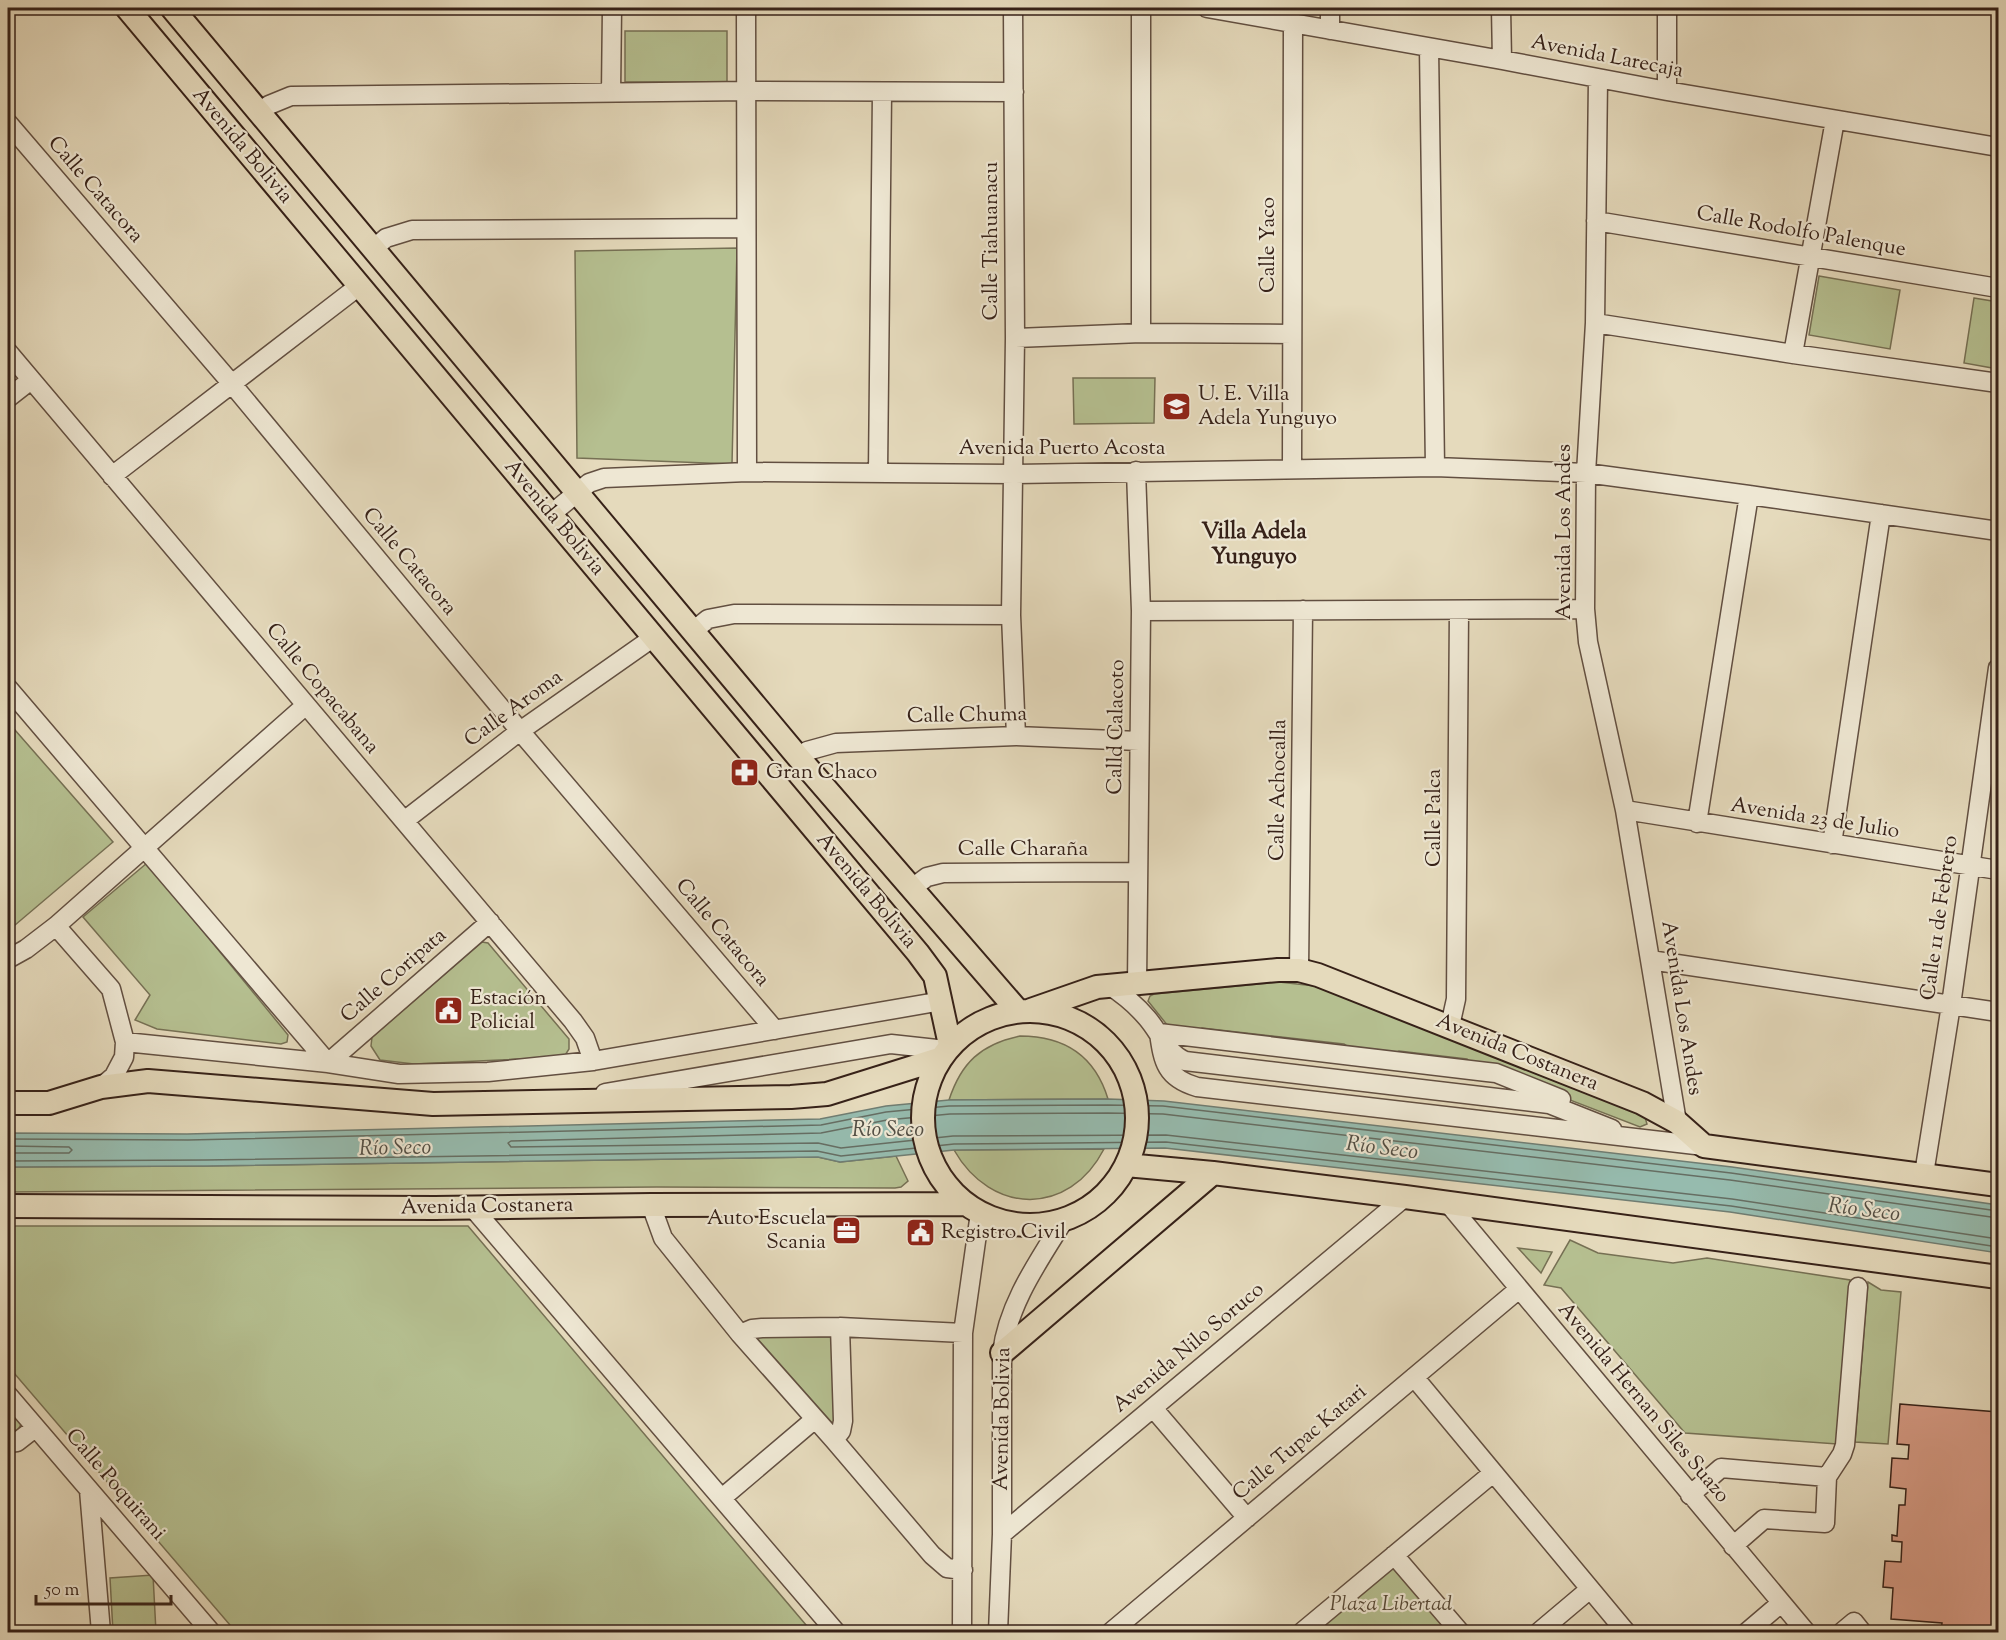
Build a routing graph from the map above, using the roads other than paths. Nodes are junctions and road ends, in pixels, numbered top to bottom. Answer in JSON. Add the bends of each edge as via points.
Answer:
{"nodes":[{"id":1,"x":126,"y":8,"type":"edge"},
{"id":2,"x":172,"y":8,"type":"edge"},
{"id":3,"x":612,"y":8,"type":"edge"},
{"id":4,"x":747,"y":8,"type":"edge"},
{"id":5,"x":1013,"y":8,"type":"edge"},
{"id":6,"x":1141,"y":8,"type":"edge"},
{"id":7,"x":1207,"y":8,"type":"edge"},
{"id":8,"x":1330,"y":8,"type":"edge"},
{"id":9,"x":1501,"y":8,"type":"edge"},
{"id":10,"x":1667,"y":8,"type":"edge"},
{"id":11,"x":1293,"y":22,"type":"junction"},
{"id":12,"x":1330,"y":30,"type":"junction"},
{"id":13,"x":1429,"y":48,"type":"junction"},
{"id":14,"x":1502,"y":60,"type":"junction"},
{"id":15,"x":1598,"y":79,"type":"junction"},
{"id":16,"x":748,"y":91,"type":"junction"},
{"id":17,"x":1667,"y":91,"type":"junction"},
{"id":18,"x":1014,"y":92,"type":"junction"},
{"id":19,"x":611,"y":93,"type":"junction"},
{"id":20,"x":882,"y":93,"type":"junction"},
{"id":21,"x":260,"y":113,"type":"junction"},
{"id":22,"x":1835,"y":120,"type":"junction"},
{"id":23,"x":8,"y":123,"type":"edge"},
{"id":24,"x":1998,"y":147,"type":"edge"},
{"id":25,"x":1596,"y":220,"type":"junction"},
{"id":26,"x":746,"y":228,"type":"junction"},
{"id":27,"x":373,"y":249,"type":"junction"},
{"id":28,"x":1811,"y":257,"type":"junction"},
{"id":29,"x":359,"y":286,"type":"junction"},
{"id":30,"x":1998,"y":288,"type":"edge"},
{"id":31,"x":1595,"y":323,"type":"junction"},
{"id":32,"x":1141,"y":333,"type":"junction"},
{"id":33,"x":1292,"y":334,"type":"junction"},
{"id":34,"x":1015,"y":338,"type":"junction"},
{"id":35,"x":8,"y":352,"type":"edge"},
{"id":36,"x":1793,"y":354,"type":"junction"},
{"id":37,"x":31,"y":380,"type":"junction"},
{"id":38,"x":1998,"y":383,"type":"edge"},
{"id":39,"x":232,"y":384,"type":"junction"},
{"id":40,"x":8,"y":398,"type":"edge"},
{"id":41,"x":1435,"y":467,"type":"junction"},
{"id":42,"x":1292,"y":469,"type":"junction"},
{"id":43,"x":1136,"y":471,"type":"junction"},
{"id":44,"x":747,"y":472,"type":"junction"},
{"id":45,"x":878,"y":472,"type":"junction"},
{"id":46,"x":1013,"y":474,"type":"junction"},
{"id":47,"x":1586,"y":474,"type":"junction"},
{"id":48,"x":112,"y":476,"type":"junction"},
{"id":49,"x":576,"y":492,"type":"junction"},
{"id":50,"x":1749,"y":495,"type":"junction"},
{"id":51,"x":1881,"y":514,"type":"junction"},
{"id":52,"x":550,"y":515,"type":"junction"},
{"id":53,"x":1998,"y":531,"type":"edge"},
{"id":54,"x":1585,"y":609,"type":"junction"},
{"id":55,"x":1303,"y":610,"type":"junction"},
{"id":56,"x":1459,"y":610,"type":"junction"},
{"id":57,"x":1141,"y":611,"type":"junction"},
{"id":58,"x":1011,"y":615,"type":"junction"},
{"id":59,"x":693,"y":631,"type":"junction"},
{"id":60,"x":654,"y":637,"type":"junction"},
{"id":61,"x":1998,"y":668,"type":"edge"},
{"id":62,"x":8,"y":688,"type":"edge"},
{"id":63,"x":306,"y":705,"type":"junction"},
{"id":64,"x":520,"y":731,"type":"junction"},
{"id":65,"x":1017,"y":736,"type":"junction"},
{"id":66,"x":1139,"y":741,"type":"junction"},
{"id":67,"x":799,"y":758,"type":"junction"},
{"id":68,"x":1625,"y":810,"type":"junction"},
{"id":69,"x":404,"y":821,"type":"junction"},
{"id":70,"x":1697,"y":823,"type":"junction"},
{"id":71,"x":1832,"y":844,"type":"junction"},
{"id":72,"x":144,"y":849,"type":"junction"},
{"id":73,"x":1970,"y":866,"type":"junction"},
{"id":74,"x":1998,"y":870,"type":"edge"},
{"id":75,"x":1137,"y":872,"type":"junction"},
{"id":76,"x":912,"y":888,"type":"junction"},
{"id":77,"x":490,"y":922,"type":"junction"},
{"id":78,"x":56,"y":926,"type":"junction"},
{"id":79,"x":8,"y":959,"type":"edge"},
{"id":80,"x":1650,"y":960,"type":"junction"},
{"id":81,"x":1299,"y":970,"type":"junction"},
{"id":82,"x":1137,"y":984,"type":"junction"},
{"id":83,"x":1110,"y":986,"type":"junction"},
{"id":84,"x":942,"y":1001,"type":"junction"},
{"id":85,"x":1951,"y":1005,"type":"junction"},
{"id":86,"x":1024,"y":1011,"type":"junction"},
{"id":87,"x":1998,"y":1012,"type":"edge"},
{"id":88,"x":1450,"y":1026,"type":"junction"},
{"id":89,"x":775,"y":1030,"type":"junction"},
{"id":90,"x":1159,"y":1033,"type":"junction"},
{"id":91,"x":125,"y":1042,"type":"junction"},
{"id":92,"x":942,"y":1057,"type":"junction"},
{"id":93,"x":593,"y":1061,"type":"junction"},
{"id":94,"x":327,"y":1063,"type":"junction"},
{"id":95,"x":101,"y":1087,"type":"junction"},
{"id":96,"x":559,"y":1101,"type":"junction"},
{"id":97,"x":8,"y":1103,"type":"edge"},
{"id":98,"x":1675,"y":1132,"type":"junction"},
{"id":99,"x":1130,"y":1157,"type":"junction"},
{"id":100,"x":1213,"y":1173,"type":"junction"},
{"id":101,"x":1924,"y":1174,"type":"junction"},
{"id":102,"x":1998,"y":1185,"type":"edge"},
{"id":103,"x":1405,"y":1197,"type":"junction"},
{"id":104,"x":1447,"y":1202,"type":"junction"},
{"id":105,"x":966,"y":1203,"type":"junction"},
{"id":106,"x":651,"y":1205,"type":"junction"},
{"id":107,"x":8,"y":1206,"type":"edge"},
{"id":108,"x":472,"y":1207,"type":"junction"},
{"id":109,"x":1064,"y":1220,"type":"junction"},
{"id":110,"x":1998,"y":1277,"type":"edge"},
{"id":111,"x":1858,"y":1287,"type":"dead end"},
{"id":112,"x":1519,"y":1289,"type":"junction"},
{"id":113,"x":840,"y":1327,"type":"junction"},
{"id":114,"x":963,"y":1333,"type":"junction"},
{"id":115,"x":740,"y":1334,"type":"junction"},
{"id":116,"x":1002,"y":1353,"type":"junction"},
{"id":117,"x":1414,"y":1377,"type":"junction"},
{"id":118,"x":8,"y":1395,"type":"edge"},
{"id":119,"x":1153,"y":1408,"type":"junction"},
{"id":120,"x":815,"y":1419,"type":"junction"},
{"id":121,"x":36,"y":1428,"type":"junction"},
{"id":122,"x":834,"y":1440,"type":"junction"},
{"id":123,"x":8,"y":1443,"type":"edge"},
{"id":124,"x":1493,"y":1473,"type":"junction"},
{"id":125,"x":1827,"y":1477,"type":"junction"},
{"id":126,"x":89,"y":1490,"type":"junction"},
{"id":127,"x":1690,"y":1495,"type":"junction"},
{"id":128,"x":722,"y":1498,"type":"junction"},
{"id":129,"x":1246,"y":1518,"type":"junction"},
{"id":130,"x":1002,"y":1534,"type":"junction"},
{"id":131,"x":1733,"y":1546,"type":"junction"},
{"id":132,"x":1394,"y":1556,"type":"junction"},
{"id":133,"x":963,"y":1570,"type":"junction"},
{"id":134,"x":1590,"y":1589,"type":"junction"},
{"id":135,"x":1781,"y":1603,"type":"junction"},
{"id":136,"x":101,"y":1632,"type":"edge"},
{"id":137,"x":211,"y":1632,"type":"edge"},
{"id":138,"x":836,"y":1632,"type":"edge"},
{"id":139,"x":962,"y":1632,"type":"edge"},
{"id":140,"x":998,"y":1632,"type":"edge"},
{"id":141,"x":1111,"y":1632,"type":"edge"},
{"id":142,"x":1302,"y":1632,"type":"edge"},
{"id":143,"x":1460,"y":1632,"type":"edge"},
{"id":144,"x":1539,"y":1632,"type":"edge"},
{"id":145,"x":1626,"y":1632,"type":"edge"},
{"id":146,"x":1747,"y":1632,"type":"edge"},
{"id":147,"x":1806,"y":1632,"type":"edge"},
{"id":148,"x":1842,"y":1632,"type":"edge"},
{"id":149,"x":1862,"y":1632,"type":"edge"}],
"edges":[{"from":1,"to":29,"type":"main road","name":"Avenida Bolivia"},
{"from":2,"to":21,"type":"main road","name":"Avenida Bolivia"},
{"from":3,"to":19,"type":"street"},
{"from":4,"to":16,"type":"street"},
{"from":5,"to":18,"type":"street","name":"Calle Tiahuanacu"},
{"from":6,"to":32,"type":"street"},
{"from":7,"to":11,"type":"street","name":"Avenida Larecaja"},
{"from":8,"to":12,"type":"street"},
{"from":9,"to":14,"type":"street"},
{"from":10,"to":17,"type":"street"},
{"from":11,"to":12,"type":"street","name":"Avenida Larecaja"},
{"from":11,"to":33,"type":"street","name":"Calle Yaco"},
{"from":12,"to":13,"type":"street","name":"Avenida Larecaja"},
{"from":13,"to":14,"type":"street","name":"Avenida Larecaja"},
{"from":13,"to":41,"type":"street"},
{"from":14,"to":15,"type":"street","name":"Avenida Larecaja"},
{"from":15,"to":17,"type":"street","name":"Avenida Larecaja"},
{"from":15,"to":25,"type":"street","name":"Avenida Los Andes"},
{"from":16,"to":19,"type":"street"},
{"from":16,"to":20,"type":"street"},
{"from":16,"to":26,"type":"street"},
{"from":17,"to":22,"type":"street","name":"Avenida Larecaja"},
{"from":18,"to":20,"type":"street"},
{"from":18,"to":34,"type":"street","name":"Calle Tiahuanacu"},
{"from":19,"to":21,"type":"street","via":[[291,96]]},
{"from":20,"to":45,"type":"street"},
{"from":21,"to":27,"type":"main road","name":"Avenida Bolivia"},
{"from":22,"to":24,"type":"street","name":"Avenida Larecaja"},
{"from":22,"to":28,"type":"street"},
{"from":23,"to":39,"type":"street","name":"Calle Catacora"},
{"from":25,"to":28,"type":"street","name":"Calle Rodolfo Palenque"},
{"from":25,"to":31,"type":"street","name":"Avenida Los Andes"},
{"from":26,"to":27,"type":"street","via":[[412,230],[386,238]]},
{"from":26,"to":44,"type":"street"},
{"from":27,"to":49,"type":"main road","name":"Avenida Bolivia"},
{"from":28,"to":30,"type":"street","name":"Calle Rodolfo Palenque"},
{"from":28,"to":36,"type":"street"},
{"from":29,"to":39,"type":"street"},
{"from":29,"to":52,"type":"main road","name":"Avenida Bolivia"},
{"from":31,"to":36,"type":"street"},
{"from":31,"to":47,"type":"street","name":"Avenida Los Andes"},
{"from":32,"to":33,"type":"street"},
{"from":32,"to":34,"type":"street"},
{"from":33,"to":42,"type":"street","name":"Calle Yaco"},
{"from":34,"to":46,"type":"street","name":"Calle Tiahuanacu"},
{"from":35,"to":37,"type":"street","name":"Calle Copacabana"},
{"from":36,"to":38,"type":"street"},
{"from":37,"to":40,"type":"street"},
{"from":37,"to":48,"type":"street","name":"Calle Copacabana"},
{"from":39,"to":48,"type":"street"},
{"from":39,"to":64,"type":"street","name":"Calle Catacora"},
{"from":41,"to":42,"type":"street","name":"Avenida Puerto Acosta"},
{"from":41,"to":47,"type":"street","name":"Avenida Puerto Acosta"},
{"from":42,"to":43,"type":"street","name":"Avenida Puerto Acosta"},
{"from":43,"to":46,"type":"street","name":"Avenida Puerto Acosta"},
{"from":43,"to":57,"type":"street","name":"Calld Calacoto"},
{"from":44,"to":45,"type":"street","name":"Avenida Puerto Acosta"},
{"from":44,"to":49,"type":"street","name":"Avenida Puerto Acosta","via":[[603,478]]},
{"from":45,"to":46,"type":"street","name":"Avenida Puerto Acosta"},
{"from":46,"to":58,"type":"street","name":"Calle Tiahuanacu"},
{"from":47,"to":50,"type":"street","name":"Avenida Puerto Acosta"},
{"from":47,"to":54,"type":"street","name":"Avenida Los Andes"},
{"from":48,"to":63,"type":"street","name":"Calle Copacabana"},
{"from":49,"to":52,"type":"street","name":"Avenida Puerto Acosta"},
{"from":49,"to":59,"type":"main road","name":"Avenida Bolivia"},
{"from":50,"to":51,"type":"street","name":"Avenida Puerto Acosta"},
{"from":50,"to":70,"type":"street"},
{"from":51,"to":53,"type":"street","name":"Avenida Puerto Acosta"},
{"from":51,"to":71,"type":"street"},
{"from":52,"to":60,"type":"main road","name":"Avenida Bolivia"},
{"from":54,"to":56,"type":"street"},
{"from":54,"to":68,"type":"street","name":"Avenida Los Andes","via":[[1588,642]]},
{"from":55,"to":56,"type":"street"},
{"from":55,"to":57,"type":"street"},
{"from":55,"to":81,"type":"street","name":"Calle Achocalla"},
{"from":56,"to":88,"type":"street","name":"Calle Palca","via":[[1456,999]]},
{"from":57,"to":66,"type":"street","name":"Calld Calacoto"},
{"from":58,"to":59,"type":"street","via":[[734,614],[708,619]]},
{"from":58,"to":65,"type":"street","name":"Calle Tiahuanacu"},
{"from":59,"to":67,"type":"main road","name":"Avenida Bolivia"},
{"from":60,"to":64,"type":"street","name":"Calle Aroma"},
{"from":60,"to":84,"type":"main road","name":"Avenida Bolivia","via":[[918,953],[935,976]]},
{"from":61,"to":73,"type":"street","name":"Calle 11 de Febrero"},
{"from":62,"to":72,"type":"street"},
{"from":63,"to":69,"type":"street","name":"Calle Copacabana"},
{"from":63,"to":72,"type":"street"},
{"from":64,"to":69,"type":"street","name":"Calle Aroma"},
{"from":64,"to":89,"type":"street","name":"Calle Catacora"},
{"from":65,"to":66,"type":"street","name":"Calle Chuma"},
{"from":65,"to":67,"type":"street","name":"Calle Chuma","via":[[836,743],[807,751]]},
{"from":66,"to":75,"type":"street","name":"Calld Calacoto"},
{"from":67,"to":76,"type":"main road","name":"Avenida Bolivia"},
{"from":68,"to":70,"type":"street","name":"Avenida 23 de Julio"},
{"from":68,"to":80,"type":"street","name":"Avenida Los Andes"},
{"from":69,"to":77,"type":"street","name":"Calle Copacabana"},
{"from":70,"to":71,"type":"street","name":"Avenida 23 de Julio"},
{"from":71,"to":73,"type":"street","name":"Avenida 23 de Julio"},
{"from":72,"to":78,"type":"street"},
{"from":72,"to":94,"type":"street"},
{"from":73,"to":74,"type":"street","name":"Avenida 23 de Julio"},
{"from":73,"to":85,"type":"street","name":"Calle 11 de Febrero"},
{"from":75,"to":76,"type":"street","name":"Calle Charaña","via":[[943,873],[927,877]]},
{"from":75,"to":82,"type":"street","name":"Calld Calacoto"},
{"from":76,"to":86,"type":"main road","name":"Avenida Bolivia"},
{"from":77,"to":93,"type":"street","name":"Calle Copacabana","via":[[573,1021],[585,1038]]},
{"from":77,"to":94,"type":"street","name":"Calle Coripata"},
{"from":78,"to":79,"type":"street"},
{"from":78,"to":91,"type":"street","via":[[111,989]]},
{"from":80,"to":85,"type":"street"},
{"from":80,"to":98,"type":"street","name":"Avenida Los Andes"},
{"from":81,"to":82,"type":"main road","name":"Avenida Costanera"},
{"from":81,"to":88,"type":"main road","name":"Avenida Costanera"},
{"from":82,"to":83,"type":"main road","name":"Avenida Costanera"},
{"from":83,"to":86,"type":"main road","name":"Avenida Costanera"},
{"from":83,"to":90,"type":"street","via":[[1137,1006]]},
{"from":84,"to":89,"type":"street"},
{"from":84,"to":92,"type":"main road","name":"Avenida Bolivia"},
{"from":85,"to":87,"type":"street"},
{"from":85,"to":101,"type":"street","name":"Calle 11 de Febrero"},
{"from":86,"to":92,"type":"main road","via":[[979,1023]]},
{"from":86,"to":99,"type":"main road","via":[[1066,1017],[1090,1030],[1121,1062],[1137,1113]]},
{"from":88,"to":98,"type":"main road","name":"Avenida Costanera","via":[[1642,1103]]},
{"from":89,"to":93,"type":"street"},
{"from":90,"to":98,"type":"street","via":[[1496,1073]]},
{"from":90,"to":98,"type":"street","via":[[1169,1051],[1185,1061],[1549,1104],[1636,1138]]},
{"from":91,"to":94,"type":"street"},
{"from":91,"to":95,"type":"street","via":[[124,1057],[114,1076]]},
{"from":92,"to":96,"type":"main road","via":[[813,1096]]},
{"from":92,"to":96,"type":"street","via":[[891,1044]]},
{"from":92,"to":105,"type":"main road","via":[[923,1110],[923,1127],[926,1145],[941,1178]]},
{"from":93,"to":94,"type":"street","via":[[488,1072],[399,1074]]},
{"from":95,"to":96,"type":"main road","via":[[148,1081],[433,1104]]},
{"from":95,"to":97,"type":"main road","via":[[49,1103]]},
{"from":98,"to":101,"type":"main road","name":"Avenida Costanera","via":[[1704,1146]]},
{"from":99,"to":100,"type":"main road"},
{"from":99,"to":109,"type":"main road","via":[[1118,1180],[1094,1204]]},
{"from":100,"to":103,"type":"main road"},
{"from":100,"to":116,"type":"main road"},
{"from":101,"to":102,"type":"main road","name":"Avenida Costanera"},
{"from":103,"to":104,"type":"main road"},
{"from":103,"to":119,"type":"street","name":"Avenida Nilo Soruco"},
{"from":104,"to":110,"type":"main road"},
{"from":104,"to":112,"type":"street","name":"Avenida Hernan Siles Suazo"},
{"from":105,"to":106,"type":"main road","name":"Avenida Costanera"},
{"from":105,"to":109,"type":"main road","via":[[1013,1224]]},
{"from":105,"to":114,"type":"street","name":"Avenida Bolivia"},
{"from":106,"to":108,"type":"main road","name":"Avenida Costanera"},
{"from":106,"to":115,"type":"street","via":[[663,1238]]},
{"from":107,"to":108,"type":"main road","name":"Avenida Costanera"},
{"from":108,"to":128,"type":"street"},
{"from":109,"to":116,"type":"street","name":"Avenida Bolivia","via":[[1013,1309]]},
{"from":111,"to":125,"type":"street","via":[[1845,1445]]},
{"from":112,"to":117,"type":"street","name":"Calle Tupac Katari"},
{"from":112,"to":127,"type":"street","name":"Avenida Hernan Siles Suazo"},
{"from":113,"to":114,"type":"street"},
{"from":113,"to":115,"type":"street","via":[[762,1328]]},
{"from":113,"to":122,"type":"street","via":[[843,1421]]},
{"from":114,"to":133,"type":"street","name":"Avenida Bolivia"},
{"from":115,"to":120,"type":"street"},
{"from":116,"to":130,"type":"street","name":"Avenida Bolivia"},
{"from":117,"to":124,"type":"street"},
{"from":117,"to":129,"type":"street","name":"Calle Tupac Katari"},
{"from":118,"to":121,"type":"street","name":"Calle Poquirani"},
{"from":119,"to":129,"type":"street"},
{"from":119,"to":130,"type":"street","name":"Avenida Nilo Soruco"},
{"from":120,"to":122,"type":"street"},
{"from":120,"to":128,"type":"street"},
{"from":121,"to":123,"type":"street","via":[[17,1442]]},
{"from":121,"to":126,"type":"street","name":"Calle Poquirani"},
{"from":122,"to":133,"type":"street","via":[[932,1555],[948,1568]]},
{"from":124,"to":132,"type":"street"},
{"from":124,"to":134,"type":"street"},
{"from":125,"to":127,"type":"street","via":[[1721,1468]]},
{"from":125,"to":131,"type":"street","via":[[1825,1523],[1764,1519]]},
{"from":126,"to":136,"type":"street"},
{"from":126,"to":137,"type":"street","name":"Calle Poquirani"},
{"from":127,"to":131,"type":"street","name":"Avenida Hernan Siles Suazo"},
{"from":128,"to":138,"type":"street"},
{"from":129,"to":141,"type":"street","name":"Calle Tupac Katari"},
{"from":130,"to":140,"type":"street","name":"Avenida Bolivia"},
{"from":131,"to":135,"type":"street","name":"Avenida Hernan Siles Suazo"},
{"from":132,"to":142,"type":"street"},
{"from":132,"to":143,"type":"street"},
{"from":133,"to":139,"type":"street","name":"Avenida Bolivia"},
{"from":134,"to":144,"type":"street"},
{"from":134,"to":145,"type":"street"},
{"from":135,"to":146,"type":"street"},
{"from":135,"to":147,"type":"street","name":"Avenida Hernan Siles Suazo"},
{"from":148,"to":149,"type":"street","via":[[1854,1622]]}]}
